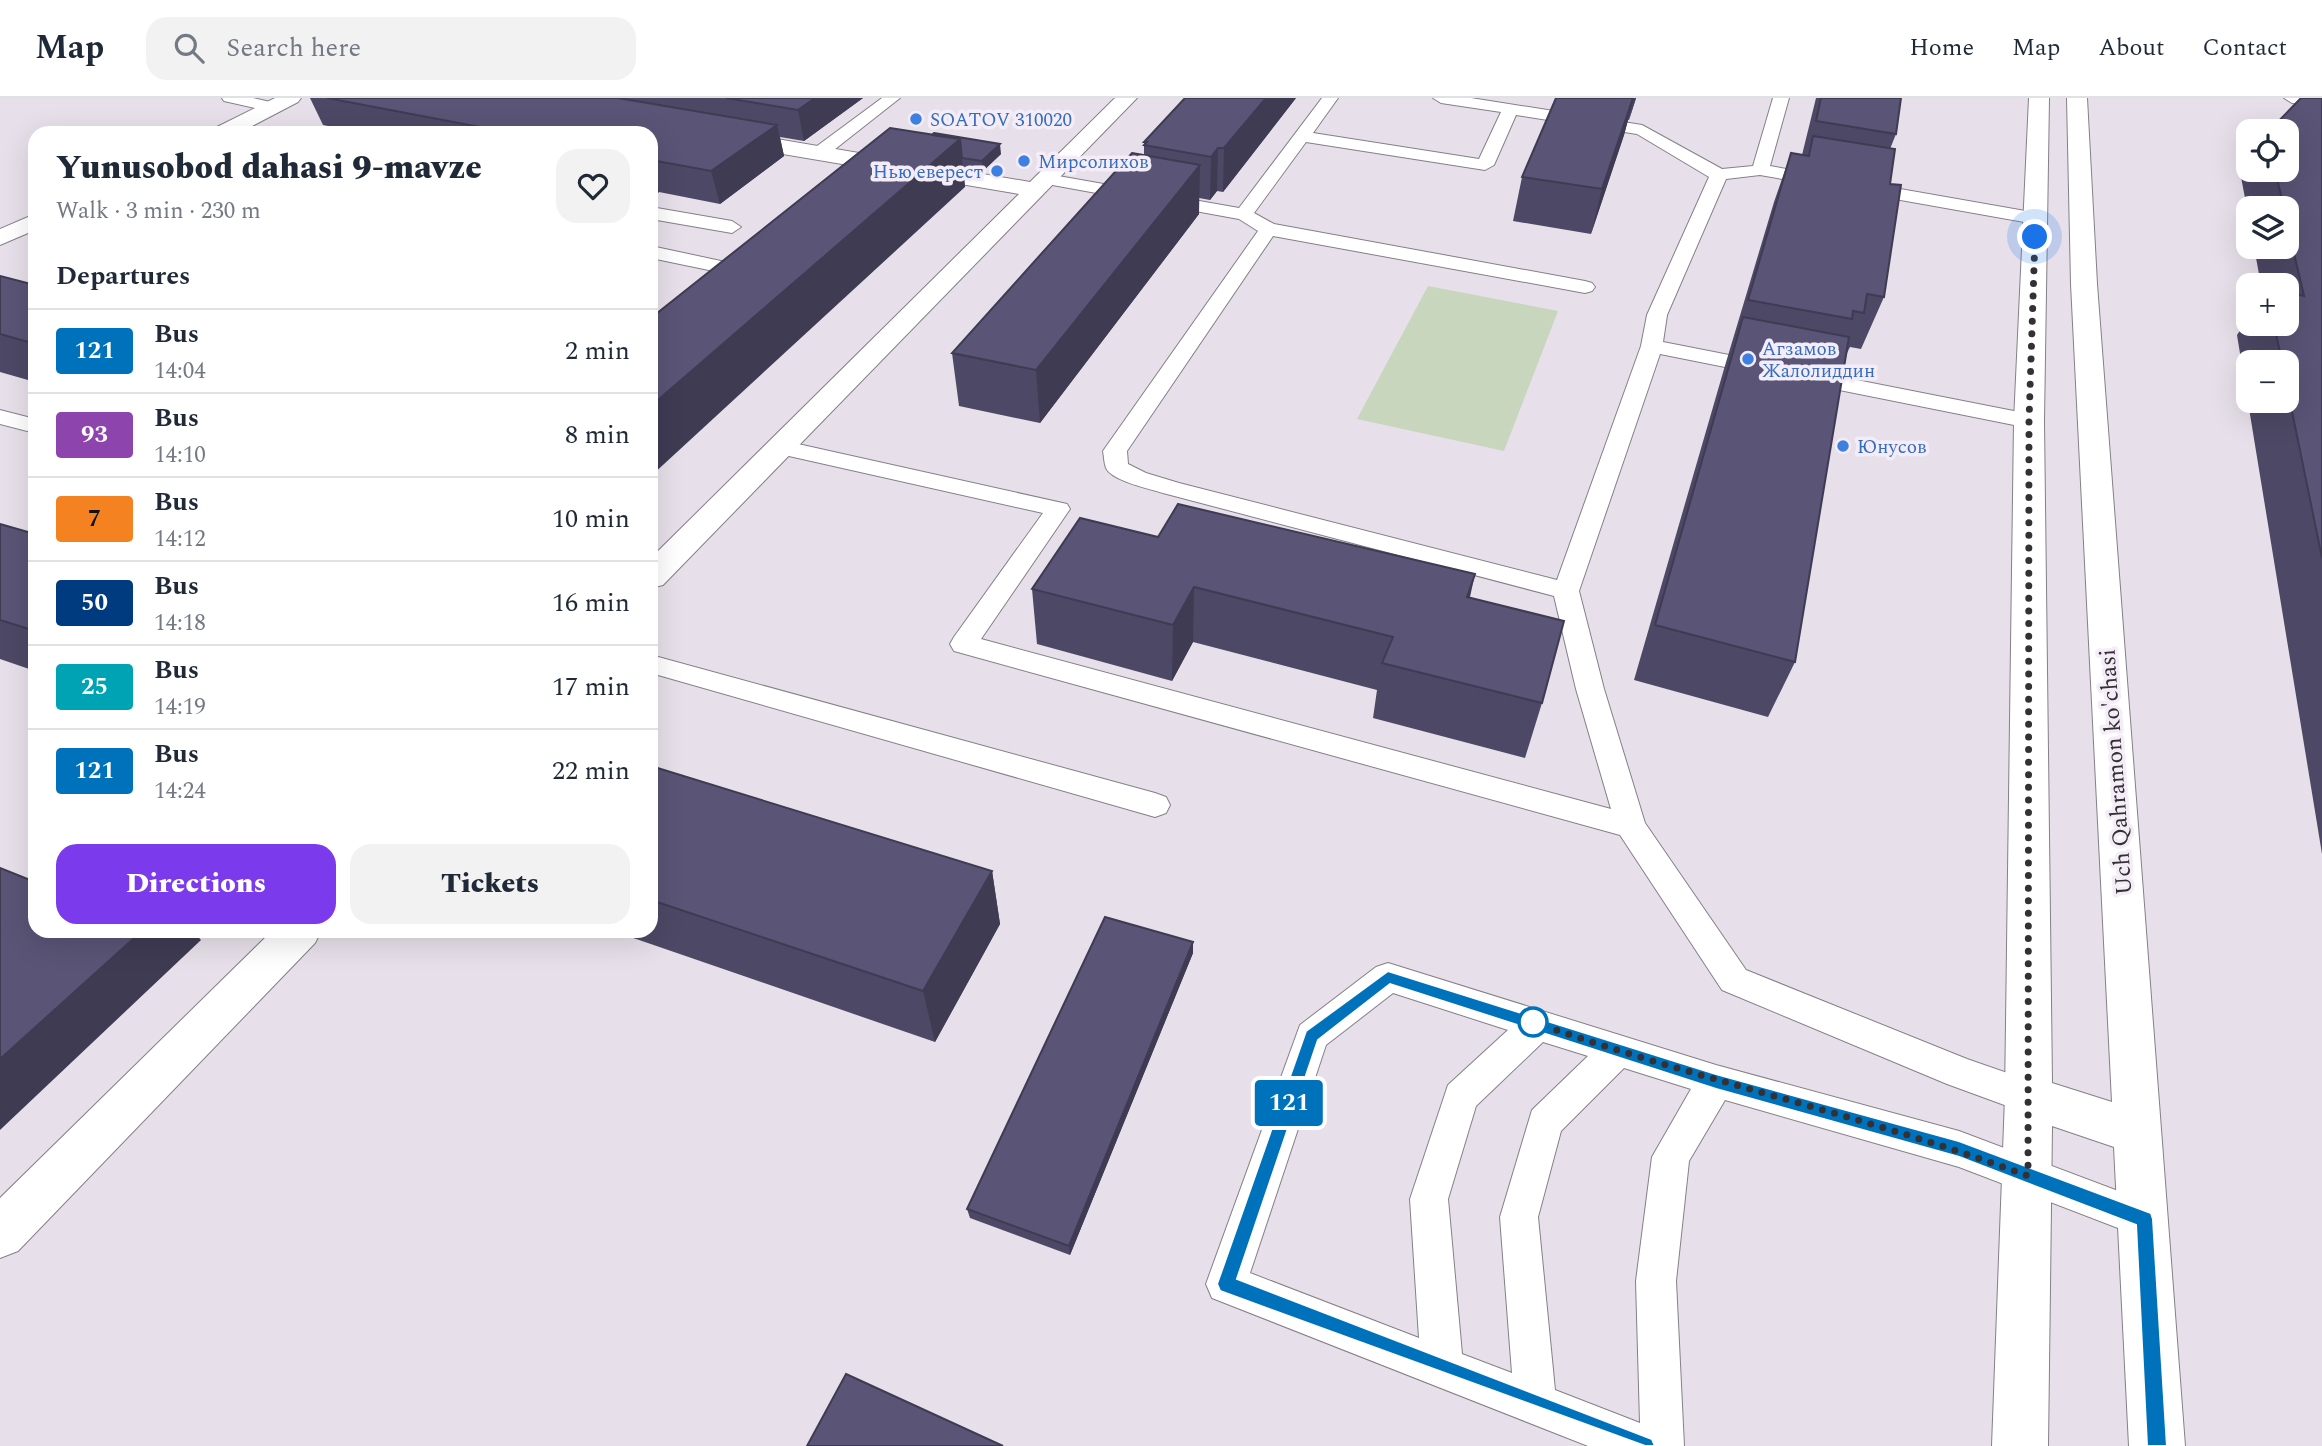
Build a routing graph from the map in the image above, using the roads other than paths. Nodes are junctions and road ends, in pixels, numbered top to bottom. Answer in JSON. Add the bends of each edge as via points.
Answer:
{"nodes":[{"id":1,"x":230,"y":98,"type":"edge"},
{"id":2,"x":892,"y":98,"type":"edge"},
{"id":3,"x":1127,"y":98,"type":"edge"},
{"id":4,"x":1330,"y":98,"type":"edge"},
{"id":5,"x":1441,"y":98,"type":"edge"},
{"id":6,"x":1781,"y":98,"type":"edge"},
{"id":7,"x":2039,"y":98,"type":"edge"},
{"id":8,"x":2077,"y":98,"type":"edge"},
{"id":9,"x":2292,"y":98,"type":"edge"},
{"id":10,"x":2322,"y":102,"type":"edge"},
{"id":11,"x":282,"y":103,"type":"edge"},
{"id":12,"x":1511,"y":108,"type":"junction"},
{"id":13,"x":237,"y":126,"type":"edge"},
{"id":14,"x":712,"y":134,"type":"edge"},
{"id":15,"x":1302,"y":136,"type":"junction"},
{"id":16,"x":819,"y":153,"type":"junction"},
{"id":17,"x":862,"y":160,"type":"junction"},
{"id":18,"x":1760,"y":170,"type":"junction"},
{"id":19,"x":1718,"y":175,"type":"junction"},
{"id":20,"x":842,"y":177,"type":"edge"},
{"id":21,"x":1042,"y":184,"type":"junction"},
{"id":22,"x":658,"y":214,"type":"edge"},
{"id":23,"x":1244,"y":214,"type":"junction"},
{"id":24,"x":2035,"y":218,"type":"junction"},
{"id":25,"x":28,"y":224,"type":"edge"},
{"id":26,"x":732,"y":227,"type":"dead end"},
{"id":27,"x":1268,"y":229,"type":"junction"},
{"id":28,"x":0,"y":238,"type":"edge"},
{"id":29,"x":658,"y":253,"type":"edge"},
{"id":30,"x":709,"y":283,"type":"edge"},
{"id":31,"x":1585,"y":287,"type":"dead end"},
{"id":32,"x":1652,"y":346,"type":"junction"},
{"id":33,"x":0,"y":417,"type":"edge"},
{"id":34,"x":2029,"y":421,"type":"junction"},
{"id":35,"x":28,"y":424,"type":"edge"},
{"id":36,"x":780,"y":447,"type":"junction"},
{"id":37,"x":658,"y":570,"type":"edge"},
{"id":38,"x":1566,"y":592,"type":"junction"},
{"id":39,"x":658,"y":666,"type":"edge"},
{"id":40,"x":1155,"y":805,"type":"dead end"},
{"id":41,"x":1631,"y":827,"type":"junction"},
{"id":42,"x":293,"y":938,"type":"edge"},
{"id":43,"x":1538,"y":1024,"type":"junction"},
{"id":44,"x":1619,"y":1049,"type":"junction"},
{"id":45,"x":1716,"y":1081,"type":"junction"},
{"id":46,"x":2029,"y":1097,"type":"junction"},
{"id":47,"x":2138,"y":1133,"type":"junction"},
{"id":48,"x":2028,"y":1176,"type":"junction"},
{"id":49,"x":2144,"y":1219,"type":"junction"},
{"id":50,"x":0,"y":1233,"type":"edge"},
{"id":51,"x":1442,"y":1367,"type":"junction"},
{"id":52,"x":1535,"y":1402,"type":"junction"},
{"id":53,"x":1644,"y":1446,"type":"edge"},
{"id":54,"x":1662,"y":1446,"type":"edge"},
{"id":55,"x":2020,"y":1446,"type":"edge"},
{"id":56,"x":2157,"y":1446,"type":"edge"}],
"edges":[{"from":1,"to":11,"type":"lane"},
{"from":2,"to":16,"type":"lane"},
{"from":3,"to":21,"type":"main road"},
{"from":4,"to":15,"type":"lane"},
{"from":5,"to":12,"type":"lane"},
{"from":6,"to":18,"type":"lane"},
{"from":7,"to":24,"type":"main road"},
{"from":8,"to":47,"type":"main road","name":"Uch Qahramon ko'chasi","via":[[2084,284]]},
{"from":9,"to":10,"type":"lane"},
{"from":11,"to":13,"type":"main road"},
{"from":12,"to":15,"type":"lane","via":[[1485,165]]},
{"from":12,"to":19,"type":"lane","via":[[1642,130]]},
{"from":14,"to":16,"type":"main road"},
{"from":15,"to":23,"type":"lane"},
{"from":16,"to":17,"type":"main road"},
{"from":17,"to":20,"type":"lane"},
{"from":17,"to":21,"type":"main road"},
{"from":18,"to":19,"type":"lane"},
{"from":18,"to":24,"type":"lane"},
{"from":19,"to":32,"type":"lane","via":[[1657,315]]},
{"from":21,"to":23,"type":"lane"},
{"from":21,"to":36,"type":"main road"},
{"from":22,"to":26,"type":"lane"},
{"from":23,"to":27,"type":"lane"},
{"from":24,"to":34,"type":"main road"},
{"from":25,"to":28,"type":"main road"},
{"from":27,"to":31,"type":"lane"},
{"from":27,"to":38,"type":"lane","via":[[1115,451],[1117,467],[1171,488]]},
{"from":29,"to":30,"type":"lane","via":[[733,263]]},
{"from":32,"to":34,"type":"lane"},
{"from":32,"to":38,"type":"lane"},
{"from":33,"to":35,"type":"lane"},
{"from":34,"to":46,"type":"main road"},
{"from":36,"to":37,"type":"main road"},
{"from":36,"to":41,"type":"lane","via":[[1058,509],[964,644]]},
{"from":38,"to":41,"type":"lane"},
{"from":39,"to":40,"type":"lane"},
{"from":41,"to":46,"type":"lane","via":[[1734,980]]},
{"from":42,"to":50,"type":"main road"},
{"from":43,"to":44,"type":"lane"},
{"from":43,"to":51,"type":"lane","via":[[1461,1097],[1429,1199]]},
{"from":43,"to":51,"type":"lane","via":[[1388,977],[1312,1036],[1226,1284]]},
{"from":44,"to":45,"type":"lane"},
{"from":44,"to":52,"type":"lane","via":[[1545,1122],[1519,1217]]},
{"from":45,"to":48,"type":"lane","via":[[1959,1149]]},
{"from":45,"to":54,"type":"lane","via":[[1671,1157],[1656,1281]]},
{"from":46,"to":47,"type":"main road"},
{"from":46,"to":48,"type":"main road"},
{"from":47,"to":49,"type":"main road","name":"Uch Qahramon ko'chasi"},
{"from":48,"to":49,"type":"lane"},
{"from":48,"to":55,"type":"main road"},
{"from":49,"to":56,"type":"main road","name":"Uch Qahramon ko'chasi"},
{"from":51,"to":52,"type":"lane"},
{"from":52,"to":53,"type":"lane"}]}
